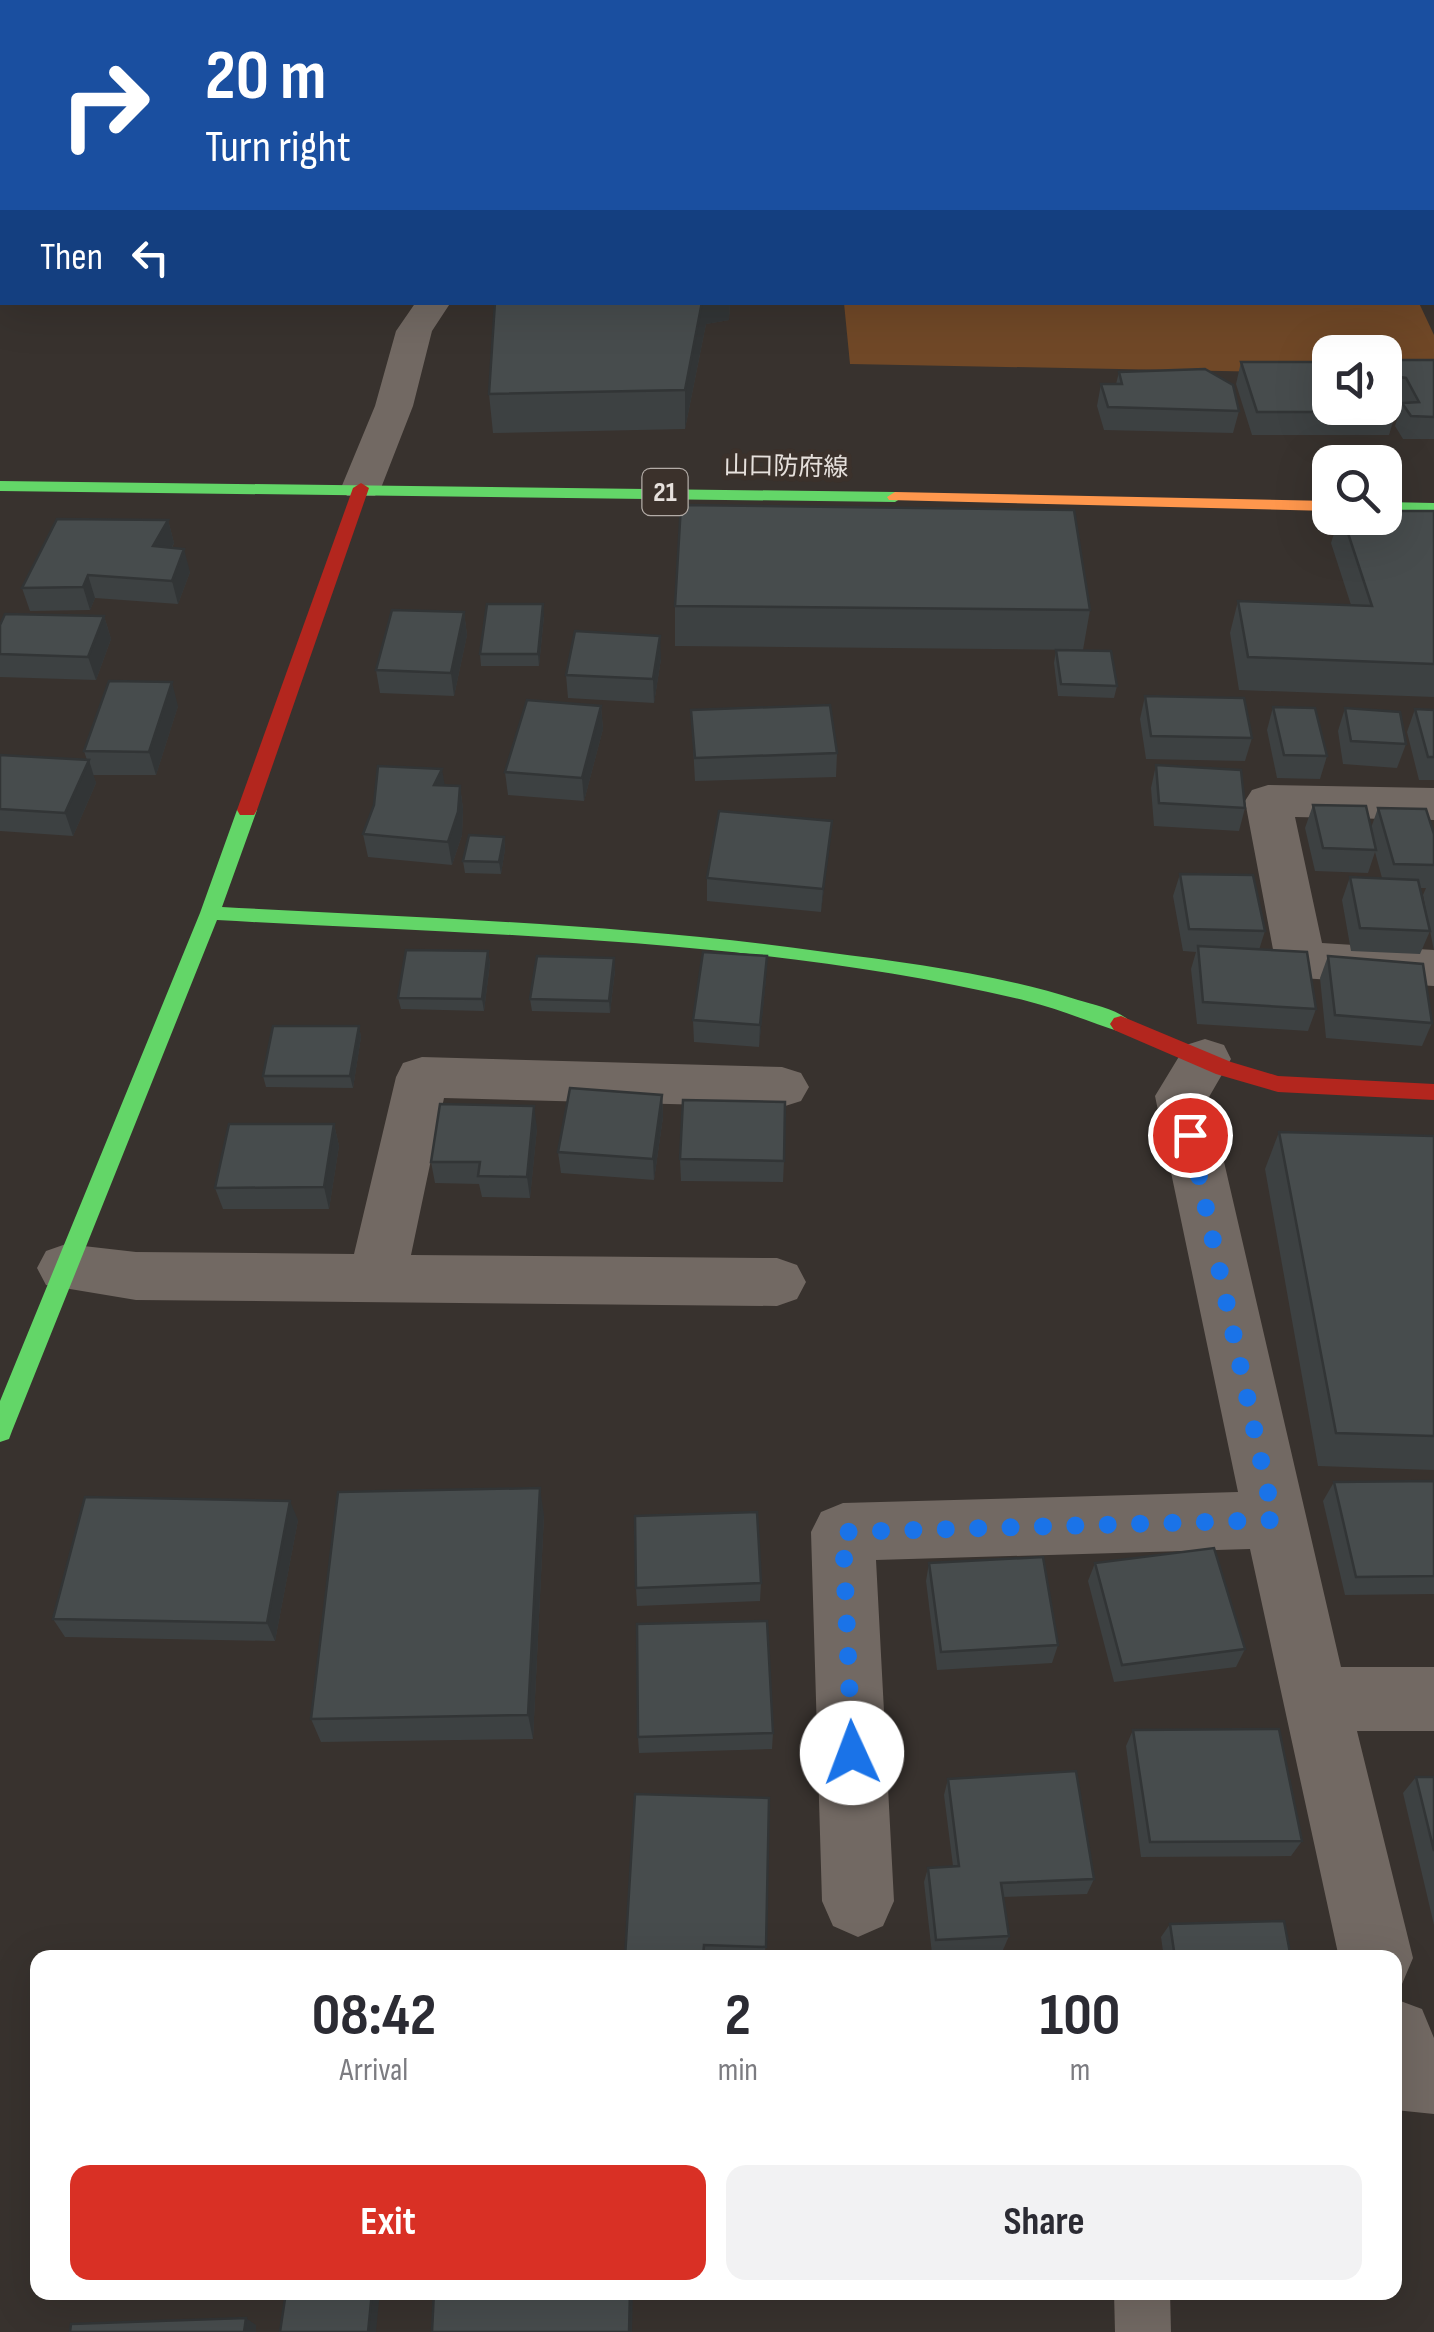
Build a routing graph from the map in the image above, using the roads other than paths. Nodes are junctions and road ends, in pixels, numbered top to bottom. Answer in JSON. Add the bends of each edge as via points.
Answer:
{"nodes":[{"id":1,"x":432,"y":305,"type":"edge"},
{"id":2,"x":0,"y":486,"type":"edge"},
{"id":3,"x":361,"y":488,"type":"junction"},
{"id":4,"x":1312,"y":506,"type":"edge"},
{"id":5,"x":1402,"y":507,"type":"edge"},
{"id":6,"x":1434,"y":508,"type":"edge"},
{"id":7,"x":1434,"y":804,"type":"edge"},
{"id":8,"x":210,"y":913,"type":"junction"},
{"id":9,"x":1434,"y":968,"type":"edge"},
{"id":10,"x":1205,"y":1059,"type":"junction"},
{"id":11,"x":782,"y":1087,"type":"dead end"},
{"id":12,"x":1434,"y":1092,"type":"edge"},
{"id":13,"x":66,"y":1268,"type":"junction"},
{"id":14,"x":377,"y":1278,"type":"junction"},
{"id":15,"x":777,"y":1282,"type":"dead end"},
{"id":16,"x":0,"y":1431,"type":"edge"},
{"id":17,"x":1274,"y":1520,"type":"junction"},
{"id":18,"x":1314,"y":1699,"type":"junction"},
{"id":19,"x":1434,"y":1699,"type":"edge"},
{"id":20,"x":858,"y":1901,"type":"dead end"},
{"id":21,"x":1374,"y":1950,"type":"edge"},
{"id":22,"x":1402,"y":2064,"type":"edge"},
{"id":23,"x":1434,"y":2076,"type":"edge"},
{"id":24,"x":1142,"y":2300,"type":"edge"},
{"id":25,"x":1143,"y":2332,"type":"edge"}],
"edges":[{"from":1,"to":3,"type":"street","via":[[414,331],[394,406]]},
{"from":2,"to":3,"type":"street","name":"山口防府線","number":"21"},
{"from":3,"to":4,"type":"street","name":"山口防府線","number":"21"},
{"from":3,"to":8,"type":"street"},
{"from":5,"to":6,"type":"street"},
{"from":7,"to":9,"type":"street","via":[[1268,801],[1300,960]]},
{"from":8,"to":10,"type":"street","via":[[804,954],[1084,1008]]},
{"from":8,"to":13,"type":"street"},
{"from":10,"to":12,"type":"street","via":[[1278,1084]]},
{"from":10,"to":17,"type":"street","via":[[1182,1096]]},
{"from":11,"to":14,"type":"street","via":[[422,1077]]},
{"from":13,"to":14,"type":"street","via":[[136,1276]]},
{"from":13,"to":16,"type":"street"},
{"from":14,"to":15,"type":"street"},
{"from":17,"to":18,"type":"street"},
{"from":17,"to":20,"type":"street","via":[[843,1532]]},
{"from":18,"to":19,"type":"street"},
{"from":18,"to":21,"type":"street"},
{"from":22,"to":23,"type":"street","via":[[1405,2076]]},
{"from":24,"to":25,"type":"lane"}]}
